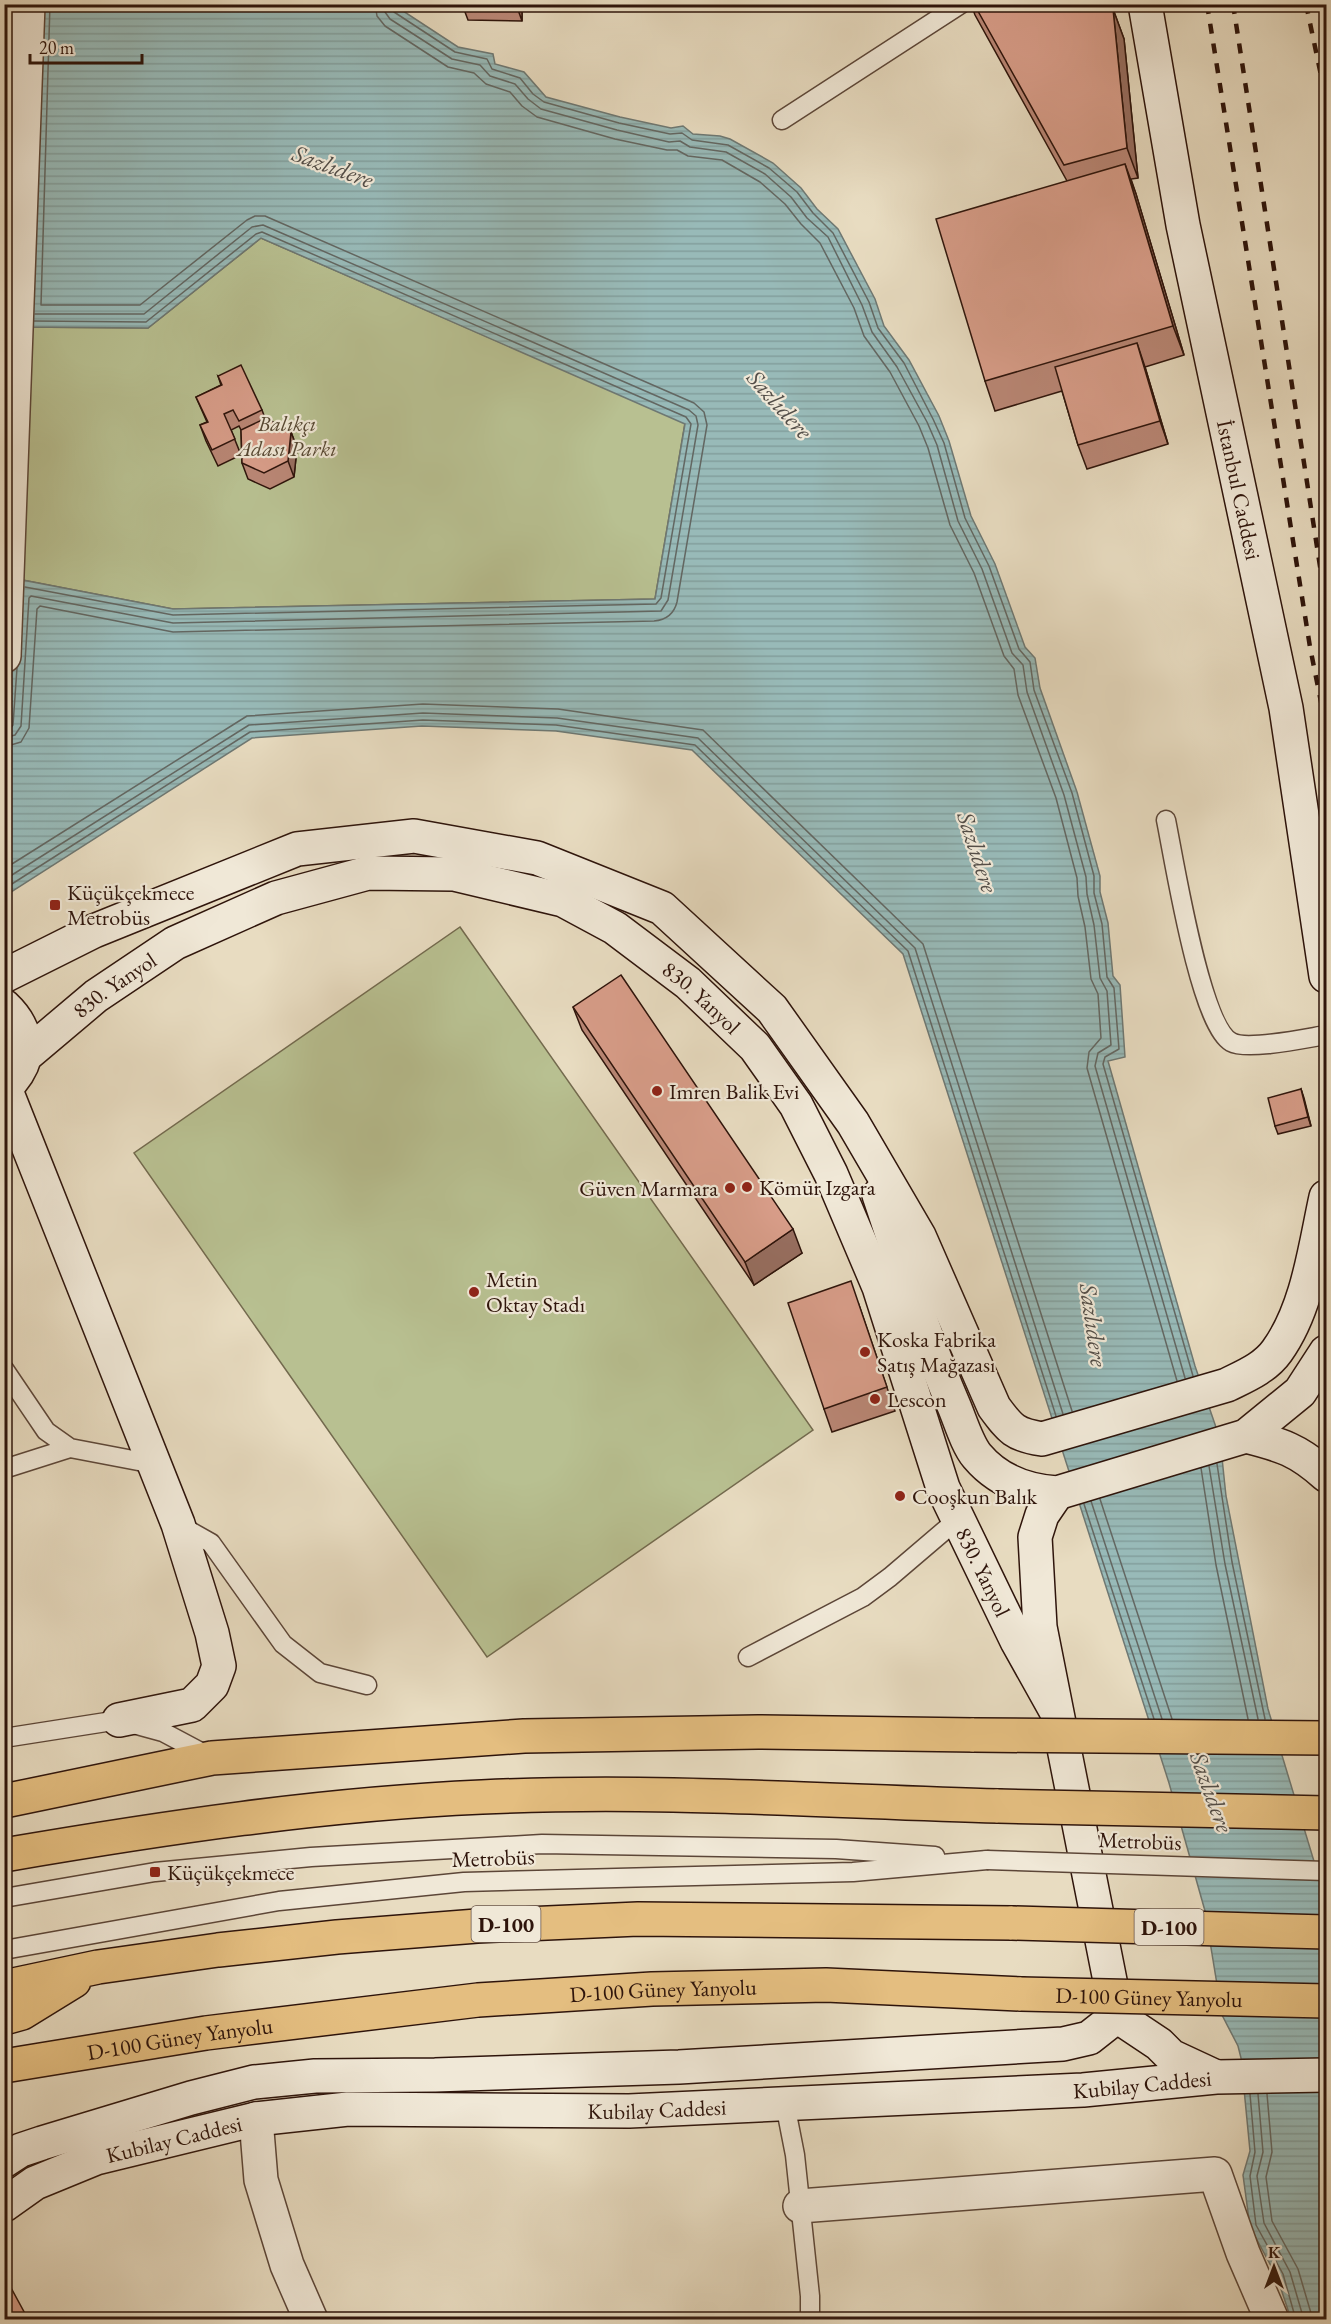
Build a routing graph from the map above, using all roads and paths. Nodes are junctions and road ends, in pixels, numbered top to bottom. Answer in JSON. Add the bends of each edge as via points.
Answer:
{"nodes":[{"id":1,"x":28,"y":4,"type":"edge"},
{"id":2,"x":961,"y":4,"type":"edge"},
{"id":3,"x":1145,"y":4,"type":"edge"},
{"id":4,"x":782,"y":120,"type":"dead end"},
{"id":5,"x":4,"y":656,"type":"edge"},
{"id":6,"x":1166,"y":820,"type":"dead end"},
{"id":7,"x":1326,"y":976,"type":"edge"},
{"id":8,"x":5,"y":982,"type":"edge"},
{"id":9,"x":1326,"y":1035,"type":"edge"},
{"id":10,"x":25,"y":1056,"type":"junction"},
{"id":11,"x":5,"y":1089,"type":"edge"},
{"id":12,"x":853,"y":1122,"type":"junction"},
{"id":13,"x":1326,"y":1197,"type":"edge"},
{"id":14,"x":1326,"y":1352,"type":"edge"},
{"id":15,"x":4,"y":1369,"type":"edge"},
{"id":16,"x":1246,"y":1436,"type":"junction"},
{"id":17,"x":70,"y":1448,"type":"junction"},
{"id":18,"x":154,"y":1464,"type":"junction"},
{"id":19,"x":4,"y":1469,"type":"edge"},
{"id":20,"x":1326,"y":1475,"type":"edge"},
{"id":21,"x":1057,"y":1493,"type":"junction"},
{"id":22,"x":958,"y":1519,"type":"junction"},
{"id":23,"x":178,"y":1524,"type":"junction"},
{"id":24,"x":748,"y":1657,"type":"dead end"},
{"id":25,"x":367,"y":1685,"type":"dead end"},
{"id":26,"x":1055,"y":1709,"type":"junction"},
{"id":27,"x":119,"y":1720,"type":"junction"},
{"id":28,"x":4,"y":1738,"type":"edge"},
{"id":29,"x":1326,"y":1738,"type":"edge"},
{"id":30,"x":212,"y":1758,"type":"junction"},
{"id":31,"x":4,"y":1802,"type":"edge"},
{"id":32,"x":1326,"y":1813,"type":"edge"},
{"id":33,"x":4,"y":1855,"type":"edge"},
{"id":34,"x":987,"y":1860,"type":"junction"},
{"id":35,"x":1326,"y":1870,"type":"edge"},
{"id":36,"x":4,"y":1898,"type":"edge"},
{"id":37,"x":1326,"y":1932,"type":"edge"},
{"id":38,"x":4,"y":1950,"type":"edge"},
{"id":39,"x":98,"y":1967,"type":"junction"},
{"id":40,"x":4,"y":1988,"type":"edge"},
{"id":41,"x":1326,"y":2001,"type":"edge"},
{"id":42,"x":1117,"y":2016,"type":"junction"},
{"id":43,"x":4,"y":2018,"type":"edge"},
{"id":44,"x":4,"y":2066,"type":"edge"},
{"id":45,"x":1326,"y":2075,"type":"edge"},
{"id":46,"x":1216,"y":2077,"type":"junction"},
{"id":47,"x":785,"y":2104,"type":"junction"},
{"id":48,"x":256,"y":2118,"type":"junction"},
{"id":49,"x":4,"y":2160,"type":"edge"},
{"id":50,"x":4,"y":2205,"type":"edge"},
{"id":51,"x":800,"y":2206,"type":"junction"},
{"id":52,"x":311,"y":2319,"type":"edge"},
{"id":53,"x":810,"y":2319,"type":"edge"},
{"id":54,"x":1272,"y":2319,"type":"edge"}],
"edges":[{"from":1,"to":5,"type":"main road"},
{"from":2,"to":4,"type":"lane"},
{"from":3,"to":7,"type":"main road","name":"İstanbul Caddesi","via":[[1183,225],[1286,708]]},
{"from":6,"to":9,"type":"lane","via":[[1195,966],[1218,1029],[1238,1045]]},
{"from":8,"to":10,"type":"main road","via":[[23,1033]]},
{"from":8,"to":12,"type":"main road","name":"830. Yanyol","via":[[94,931],[297,849],[414,836],[537,858],[662,908],[771,1009]]},
{"from":10,"to":11,"type":"main road","name":"830. Yanyol"},
{"from":10,"to":22,"type":"main road","name":"830. Yanyol","via":[[96,996],[175,943],[276,898],[368,873],[454,874],[563,900],[615,928],[688,982],[754,1047],[796,1105],[831,1173],[879,1287],[943,1488]]},
{"from":11,"to":18,"type":"main road"},
{"from":12,"to":13,"type":"main road","via":[[919,1236],[994,1407],[1011,1429],[1024,1437],[1042,1439],[1227,1385],[1254,1372],[1282,1342],[1304,1292]]},
{"from":12,"to":21,"type":"main road","via":[[934,1360],[976,1455],[1012,1484]]},
{"from":14,"to":16,"type":"main road","via":[[1300,1392]]},
{"from":15,"to":17,"type":"lane","via":[[46,1431]]},
{"from":16,"to":20,"type":"main road","via":[[1277,1443],[1306,1457]]},
{"from":16,"to":21,"type":"main road"},
{"from":17,"to":18,"type":"lane"},
{"from":17,"to":19,"type":"lane"},
{"from":18,"to":23,"type":"main road"},
{"from":21,"to":26,"type":"main road","via":[[1042,1515],[1035,1537],[1040,1627]]},
{"from":22,"to":24,"type":"lane","via":[[863,1597]]},
{"from":22,"to":26,"type":"main road","name":"830. Yanyol"},
{"from":23,"to":25,"type":"lane","via":[[211,1543],[283,1644],[320,1673]]},
{"from":23,"to":27,"type":"main road","via":[[219,1666],[212,1685],[192,1705]]},
{"from":26,"to":42,"type":"main road"},
{"from":27,"to":28,"type":"lane"},
{"from":27,"to":30,"type":"lane","via":[[163,1732]]},
{"from":29,"to":30,"type":"main road","bridge":true,"via":[[758,1732],[524,1736]]},
{"from":30,"to":31,"type":"main road"},
{"from":32,"to":33,"type":"main road","bridge":true,"via":[[643,1795],[483,1797],[255,1818]]},
{"from":34,"to":35,"type":"lane","name":"Metrobüs","bridge":true},
{"from":34,"to":36,"type":"lane","name":"Metrobüs","via":[[836,1848],[542,1844],[311,1857],[155,1872]]},
{"from":34,"to":38,"type":"lane","name":"Metrobüs","via":[[853,1872],[464,1882],[279,1901]]},
{"from":37,"to":39,"type":"main road","number":"D-100","bridge":true,"via":[[1012,1923],[638,1919],[337,1937]]},
{"from":39,"to":40,"type":"main road","number":"D-100"},
{"from":39,"to":43,"type":"main road","via":[[22,2013]]},
{"from":41,"to":44,"type":"main road","name":"D-100 Güney Yanyolu","bridge":true,"via":[[826,1985],[652,1989],[478,2000],[206,2033]]},
{"from":42,"to":46,"type":"main road","via":[[1160,2044],[1171,2056]]},
{"from":42,"to":49,"type":"main road","name":"Kubilay Caddesi","via":[[1089,2038],[1063,2044],[679,2067],[315,2076],[254,2082],[42,2143]]},
{"from":45,"to":46,"type":"main road","name":"Kubilay Caddesi"},
{"from":46,"to":47,"type":"main road","name":"Kubilay Caddesi","via":[[1083,2090]]},
{"from":47,"to":48,"type":"main road","name":"Kubilay Caddesi","via":[[629,2111],[348,2109]]},
{"from":47,"to":51,"type":"lane"},
{"from":48,"to":50,"type":"main road","name":"Kubilay Caddesi","via":[[96,2158],[35,2183]]},
{"from":48,"to":52,"type":"main road","via":[[261,2180],[287,2265]]},
{"from":51,"to":53,"type":"lane"},
{"from":51,"to":54,"type":"main road","via":[[1215,2175]]}]}
